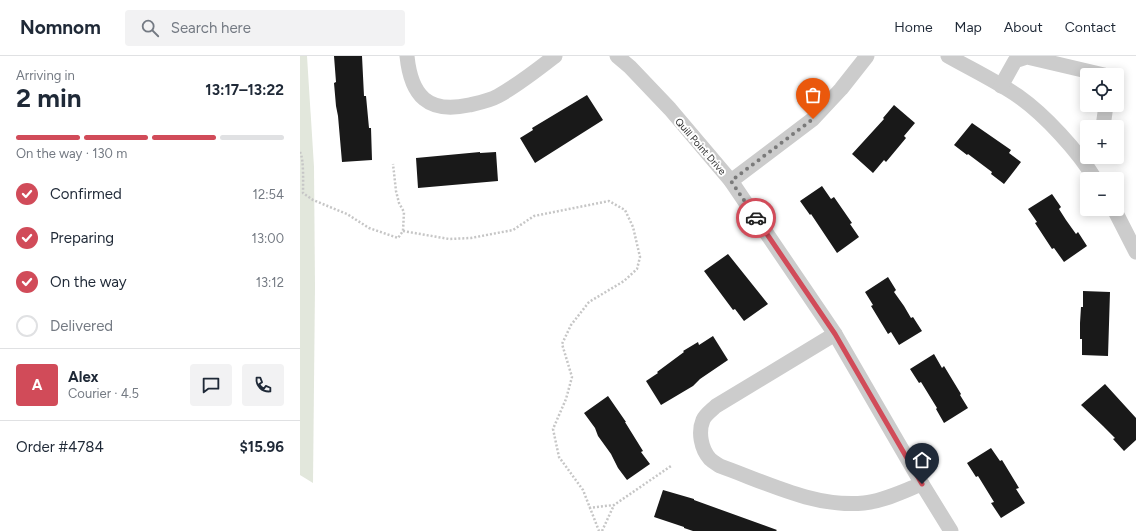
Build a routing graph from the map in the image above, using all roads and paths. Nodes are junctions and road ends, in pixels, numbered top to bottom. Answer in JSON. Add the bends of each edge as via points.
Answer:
{"nodes":[{"id":1,"x":408,"y":56,"type":"edge"},
{"id":2,"x":555,"y":56,"type":"edge"},
{"id":3,"x":617,"y":56,"type":"edge"},
{"id":4,"x":867,"y":56,"type":"edge"},
{"id":5,"x":948,"y":56,"type":"edge"},
{"id":6,"x":1080,"y":69,"type":"edge"},
{"id":7,"x":1001,"y":86,"type":"junction"},
{"id":8,"x":300,"y":152,"type":"edge"},
{"id":9,"x":1080,"y":152,"type":"edge"},
{"id":10,"x":394,"y":164,"type":"dead end"},
{"id":11,"x":731,"y":181,"type":"junction"},
{"id":12,"x":1118,"y":216,"type":"edge"},
{"id":13,"x":403,"y":231,"type":"junction"},
{"id":14,"x":1136,"y":252,"type":"edge"},
{"id":15,"x":835,"y":334,"type":"junction"},
{"id":16,"x":671,"y":466,"type":"dead end"},
{"id":17,"x":922,"y":484,"type":"junction"},
{"id":18,"x":614,"y":505,"type":"junction"},
{"id":19,"x":589,"y":508,"type":"junction"},
{"id":20,"x":600,"y":531,"type":"edge"},
{"id":21,"x":951,"y":531,"type":"edge"}],
"edges":[{"from":1,"to":2,"type":"street","via":[[414,85],[421,98],[444,108],[460,107],[496,98]]},
{"from":3,"to":11,"type":"street","name":"Quill Point Drive","via":[[670,109]]},
{"from":4,"to":11,"type":"street","via":[[813,119]]},
{"from":5,"to":7,"type":"street"},
{"from":6,"to":7,"type":"street","via":[[1027,57],[1015,62]]},
{"from":7,"to":9,"type":"street","via":[[1035,110]]},
{"from":8,"to":13,"type":"path","via":[[303,157],[303,193],[313,200],[347,214],[369,228],[398,238]]},
{"from":10,"to":13,"type":"path","via":[[396,191],[404,212]]},
{"from":11,"to":15,"type":"street","name":"Quill Point Drive"},
{"from":12,"to":14,"type":"street"},
{"from":13,"to":19,"type":"path","via":[[449,239],[471,238],[513,230],[534,216],[609,201],[624,210],[633,227],[640,257],[637,269],[624,281],[589,302],[571,325],[562,344],[572,377],[553,429],[559,457],[583,490]]},
{"from":15,"to":17,"type":"street","name":"Quill Point Drive"},
{"from":15,"to":17,"type":"street","via":[[716,406],[703,419],[701,429],[705,451],[711,460],[720,466],[821,501],[864,503]]},
{"from":16,"to":18,"type":"path"},
{"from":17,"to":21,"type":"street","name":"Quill Point Drive"},
{"from":18,"to":19,"type":"path"},
{"from":18,"to":20,"type":"path"},
{"from":19,"to":20,"type":"path"}]}
